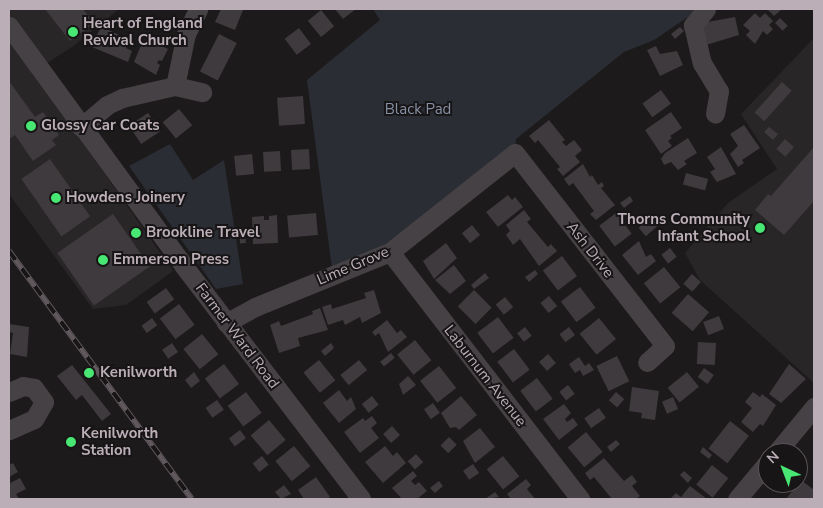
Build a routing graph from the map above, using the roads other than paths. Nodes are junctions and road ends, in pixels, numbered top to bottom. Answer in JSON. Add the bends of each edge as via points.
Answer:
{"nodes":[{"id":1,"x":198,"y":9,"type":"edge"},
{"id":2,"x":706,"y":9,"type":"edge"},
{"id":3,"x":9,"y":26,"type":"edge"},
{"id":4,"x":175,"y":86,"type":"junction"},
{"id":5,"x":202,"y":92,"type":"dead end"},
{"id":6,"x":715,"y":114,"type":"dead end"},
{"id":7,"x":81,"y":127,"type":"junction"},
{"id":8,"x":515,"y":153,"type":"joint"},
{"id":9,"x":390,"y":252,"type":"junction"},
{"id":10,"x":226,"y":323,"type":"junction"},
{"id":11,"x":647,"y":362,"type":"dead end"},
{"id":12,"x":9,"y":392,"type":"edge"},
{"id":13,"x":814,"y":406,"type":"edge"},
{"id":14,"x":9,"y":430,"type":"edge"},
{"id":15,"x":784,"y":443,"type":"edge"},
{"id":16,"x":758,"y":474,"type":"edge"},
{"id":17,"x":361,"y":499,"type":"edge"},
{"id":18,"x":580,"y":499,"type":"edge"},
{"id":19,"x":737,"y":499,"type":"edge"}],
"edges":[{"from":1,"to":4,"type":"street","via":[[186,34]]},
{"from":2,"to":6,"type":"street","via":[[693,25],[702,63],[719,91]]},
{"from":3,"to":7,"type":"street","name":"Farmer Ward Road"},
{"from":4,"to":5,"type":"street"},
{"from":4,"to":7,"type":"street","via":[[122,98],[107,105]]},
{"from":7,"to":10,"type":"street","name":"Farmer Ward Road"},
{"from":8,"to":9,"type":"street","name":"Lime Grove"},
{"from":8,"to":11,"type":"street","name":"Ash Drive","via":[[670,343]]},
{"from":9,"to":10,"type":"street","name":"Lime Grove","via":[[255,307]]},
{"from":9,"to":18,"type":"street","name":"Laburnum Avenue"},
{"from":10,"to":17,"type":"street","name":"Farmer Ward Road"},
{"from":12,"to":14,"type":"street","via":[[23,386],[34,388],[44,402],[34,419]]},
{"from":13,"to":15,"type":"street"},
{"from":16,"to":19,"type":"street"}]}
